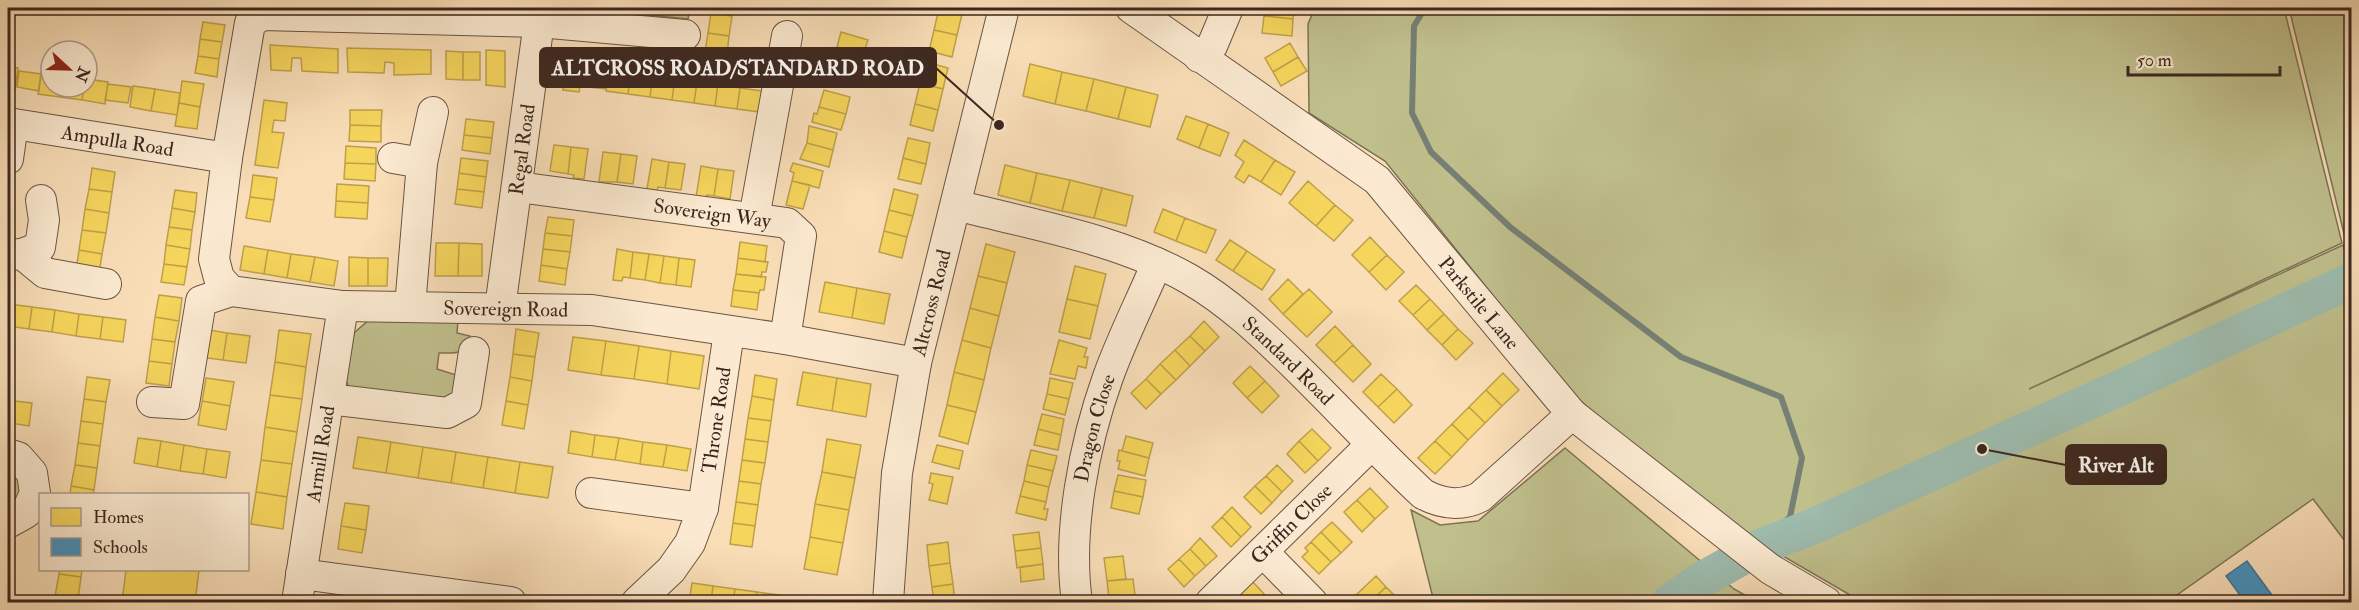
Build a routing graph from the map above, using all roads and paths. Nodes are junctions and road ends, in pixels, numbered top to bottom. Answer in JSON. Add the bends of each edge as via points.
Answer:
{"nodes":[{"id":1,"x":1004,"y":8,"type":"edge"},
{"id":2,"x":1131,"y":8,"type":"edge"},
{"id":3,"x":1228,"y":8,"type":"edge"},
{"id":4,"x":539,"y":22,"type":"junction"},
{"id":5,"x":685,"y":35,"type":"dead end"},
{"id":6,"x":787,"y":36,"type":"dead end"},
{"id":7,"x":1199,"y":57,"type":"junction"},
{"id":8,"x":433,"y":112,"type":"dead end"},
{"id":9,"x":10,"y":123,"type":"edge"},
{"id":10,"x":228,"y":158,"type":"junction"},
{"id":11,"x":8,"y":159,"type":"edge"},
{"id":12,"x":518,"y":187,"type":"junction"},
{"id":13,"x":41,"y":200,"type":"dead end"},
{"id":14,"x":956,"y":205,"type":"junction"},
{"id":15,"x":754,"y":218,"type":"junction"},
{"id":16,"x":15,"y":254,"type":"edge"},
{"id":17,"x":1157,"y":263,"type":"junction"},
{"id":18,"x":106,"y":284,"type":"dead end"},
{"id":19,"x":231,"y":291,"type":"junction"},
{"id":20,"x":343,"y":306,"type":"junction"},
{"id":21,"x":410,"y":307,"type":"junction"},
{"id":22,"x":500,"y":308,"type":"junction"},
{"id":23,"x":729,"y":332,"type":"junction"},
{"id":24,"x":785,"y":339,"type":"junction"},
{"id":25,"x":474,"y":352,"type":"dead end"},
{"id":26,"x":916,"y":363,"type":"junction"},
{"id":27,"x":329,"y":399,"type":"junction"},
{"id":28,"x":152,"y":402,"type":"dead end"},
{"id":29,"x":1572,"y":414,"type":"junction"},
{"id":30,"x":1371,"y":445,"type":"junction"},
{"id":31,"x":8,"y":454,"type":"edge"},
{"id":32,"x":591,"y":493,"type":"dead end"},
{"id":33,"x":703,"y":508,"type":"junction"},
{"id":34,"x":8,"y":523,"type":"edge"},
{"id":35,"x":1263,"y":552,"type":"junction"},
{"id":36,"x":299,"y":588,"type":"edge"},
{"id":37,"x":511,"y":603,"type":"edge"},
{"id":38,"x":637,"y":603,"type":"edge"},
{"id":39,"x":888,"y":603,"type":"edge"},
{"id":40,"x":1077,"y":603,"type":"edge"},
{"id":41,"x":1211,"y":603,"type":"edge"},
{"id":42,"x":1312,"y":603,"type":"edge"},
{"id":43,"x":1826,"y":603,"type":"edge"}],
"edges":[{"from":1,"to":14,"type":"street","name":"Altcross Road"},
{"from":2,"to":7,"type":"street","name":"Parkstile Lane"},
{"from":3,"to":7,"type":"street","via":[[1212,46]]},
{"from":4,"to":5,"type":"street"},
{"from":4,"to":10,"type":"street","via":[[262,15],[250,23]]},
{"from":4,"to":12,"type":"street","name":"Regal Road"},
{"from":6,"to":15,"type":"street"},
{"from":7,"to":29,"type":"street","name":"Parkstile Lane","via":[[1377,180]]},
{"from":8,"to":21,"type":"street","via":[[407,160]]},
{"from":9,"to":10,"type":"street","name":"Ampulla Road"},
{"from":9,"to":11,"type":"street"},
{"from":10,"to":19,"type":"street","via":[[214,259],[219,278]]},
{"from":12,"to":15,"type":"street","name":"Sovereign Way"},
{"from":12,"to":22,"type":"street","name":"Regal Road"},
{"from":13,"to":16,"type":"street","via":[[44,220],[40,247]]},
{"from":14,"to":17,"type":"street","name":"Standard Road","via":[[1098,242]]},
{"from":14,"to":26,"type":"street","name":"Altcross Road"},
{"from":15,"to":24,"type":"street","name":"Sovereign Way","via":[[787,223],[801,236]]},
{"from":16,"to":18,"type":"street","via":[[45,273]]},
{"from":17,"to":30,"type":"street","name":"Standard Road","via":[[1218,298],[1257,329]]},
{"from":17,"to":40,"type":"street","name":"Dragon Close","via":[[1108,376],[1092,434],[1074,533]]},
{"from":19,"to":20,"type":"street","name":"Sovereign Road"},
{"from":19,"to":28,"type":"street","via":[[201,301],[184,404]]},
{"from":20,"to":21,"type":"street","name":"Sovereign Road"},
{"from":20,"to":27,"type":"street","name":"Armill Road"},
{"from":21,"to":22,"type":"street","name":"Sovereign Road"},
{"from":22,"to":23,"type":"street","name":"Sovereign Road","via":[[592,310]]},
{"from":23,"to":24,"type":"street","name":"Sovereign Road"},
{"from":23,"to":33,"type":"street","name":"Throne Road"},
{"from":24,"to":26,"type":"street","name":"Sovereign Road"},
{"from":25,"to":27,"type":"street","via":[[466,403],[447,413]]},
{"from":26,"to":39,"type":"street","name":"Altcross Road","via":[[897,473]]},
{"from":27,"to":36,"type":"street","name":"Armill Road"},
{"from":29,"to":30,"type":"street","name":"Standard Road","via":[[1480,497],[1463,503],[1441,502],[1423,494]]},
{"from":29,"to":43,"type":"street","name":"Parkstile Lane","via":[[1770,569]]},
{"from":30,"to":35,"type":"street","name":"Griffin Close"},
{"from":31,"to":34,"type":"street","via":[[18,457],[32,473],[35,494],[26,513]]},
{"from":32,"to":33,"type":"street"},
{"from":33,"to":38,"type":"street","name":"Throne Road","via":[[690,543],[671,570]]},
{"from":35,"to":41,"type":"street","name":"Griffin Close"},
{"from":35,"to":42,"type":"street"},
{"from":36,"to":37,"type":"street"}]}
